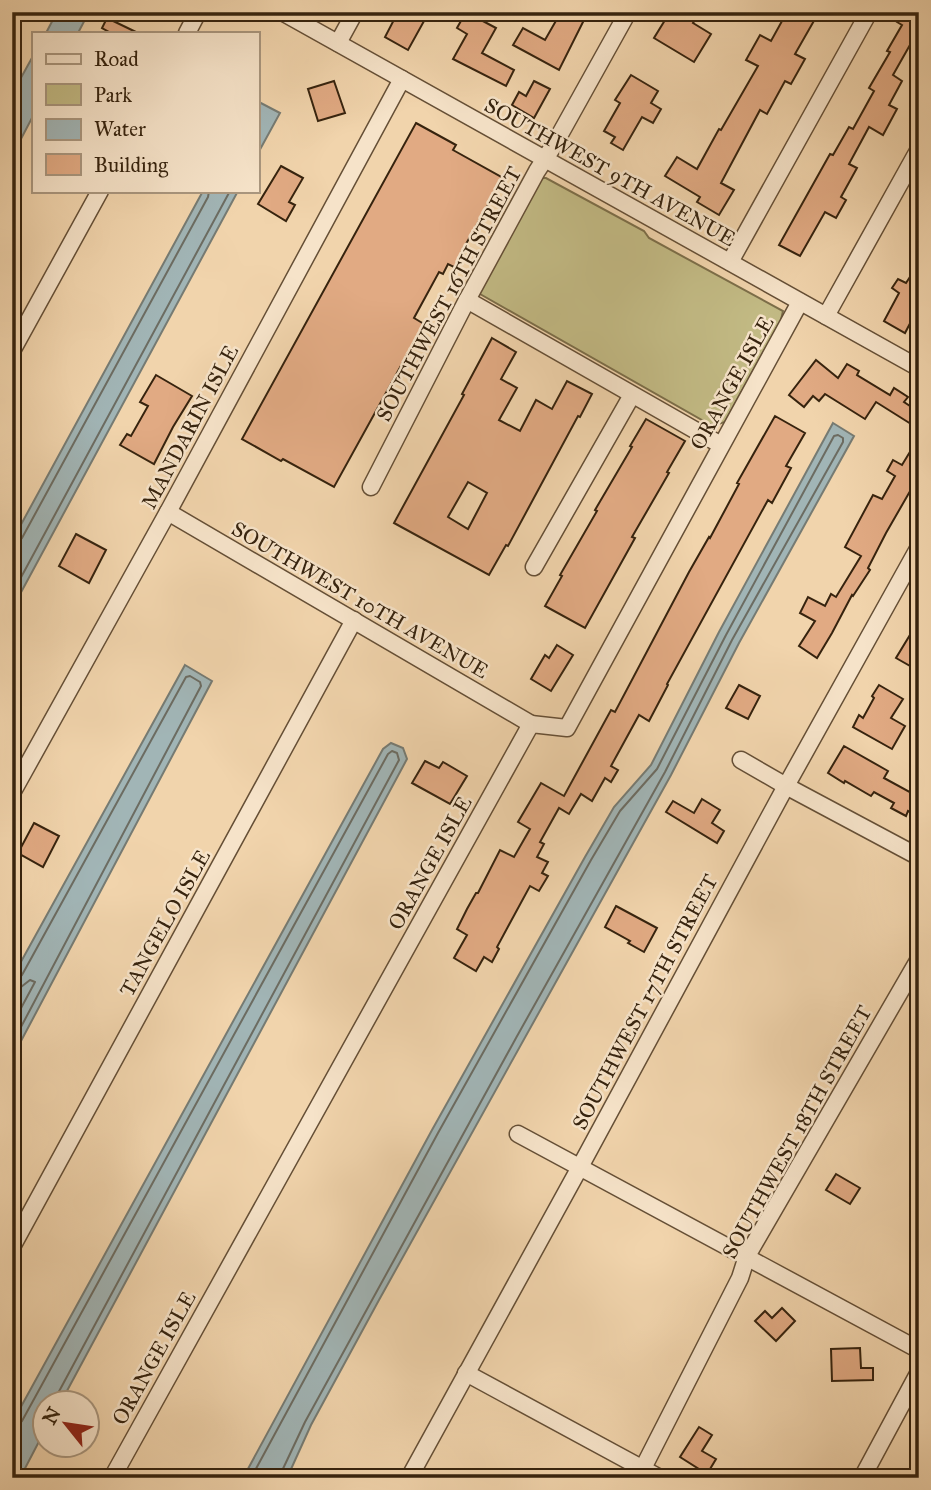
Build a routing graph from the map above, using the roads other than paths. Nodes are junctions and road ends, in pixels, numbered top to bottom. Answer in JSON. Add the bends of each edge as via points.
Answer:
{"nodes":[{"id":1,"x":198,"y":12,"type":"edge"},
{"id":2,"x":282,"y":12,"type":"edge"},
{"id":3,"x":355,"y":12,"type":"edge"},
{"id":4,"x":628,"y":12,"type":"edge"},
{"id":5,"x":869,"y":12,"type":"edge"},
{"id":6,"x":188,"y":32,"type":"edge"},
{"id":7,"x":338,"y":43,"type":"junction"},
{"id":8,"x":402,"y":79,"type":"junction"},
{"id":9,"x":919,"y":149,"type":"edge"},
{"id":10,"x":545,"y":159,"type":"junction"},
{"id":11,"x":99,"y":192,"type":"edge"},
{"id":12,"x":730,"y":262,"type":"junction"},
{"id":13,"x":467,"y":300,"type":"junction"},
{"id":14,"x":800,"y":302,"type":"junction"},
{"id":15,"x":825,"y":316,"type":"junction"},
{"id":16,"x":12,"y":351,"type":"edge"},
{"id":17,"x":919,"y":368,"type":"edge"},
{"id":18,"x":632,"y":395,"type":"junction"},
{"id":19,"x":722,"y":445,"type":"junction"},
{"id":20,"x":370,"y":487,"type":"dead end"},
{"id":21,"x":168,"y":512,"type":"junction"},
{"id":22,"x":919,"y":547,"type":"edge"},
{"id":23,"x":534,"y":567,"type":"dead end"},
{"id":24,"x":354,"y":620,"type":"junction"},
{"id":25,"x":531,"y":724,"type":"junction"},
{"id":26,"x":741,"y":760,"type":"dead end"},
{"id":27,"x":786,"y":786,"type":"junction"},
{"id":28,"x":12,"y":793,"type":"edge"},
{"id":29,"x":919,"y":856,"type":"edge"},
{"id":30,"x":919,"y":958,"type":"edge"},
{"id":31,"x":518,"y":1134,"type":"dead end"},
{"id":32,"x":580,"y":1167,"type":"junction"},
{"id":33,"x":12,"y":1247,"type":"edge"},
{"id":34,"x":747,"y":1256,"type":"junction"},
{"id":35,"x":919,"y":1350,"type":"edge"},
{"id":36,"x":919,"y":1372,"type":"edge"},
{"id":37,"x":466,"y":1373,"type":"junction"},
{"id":38,"x":641,"y":1473,"type":"edge"},
{"id":39,"x":112,"y":1478,"type":"edge"},
{"id":40,"x":409,"y":1478,"type":"edge"},
{"id":41,"x":660,"y":1478,"type":"edge"},
{"id":42,"x":862,"y":1478,"type":"edge"}],
"edges":[{"from":1,"to":6,"type":"street"},
{"from":2,"to":7,"type":"street","name":"SOUTHWEST 9TH AVENUE"},
{"from":3,"to":7,"type":"street"},
{"from":4,"to":10,"type":"street","name":"SOUTHWEST 16TH STREET"},
{"from":5,"to":12,"type":"street"},
{"from":7,"to":8,"type":"street","name":"SOUTHWEST 9TH AVENUE"},
{"from":8,"to":10,"type":"street","name":"SOUTHWEST 9TH AVENUE"},
{"from":8,"to":21,"type":"street","name":"MANDARIN ISLE"},
{"from":9,"to":15,"type":"street"},
{"from":10,"to":12,"type":"street","name":"SOUTHWEST 9TH AVENUE"},
{"from":10,"to":13,"type":"street","name":"SOUTHWEST 16TH STREET"},
{"from":11,"to":16,"type":"street"},
{"from":12,"to":14,"type":"street","name":"SOUTHWEST 9TH AVENUE"},
{"from":13,"to":18,"type":"street"},
{"from":13,"to":20,"type":"street","name":"SOUTHWEST 16TH STREET"},
{"from":14,"to":15,"type":"street","name":"SOUTHWEST 9TH AVENUE"},
{"from":14,"to":19,"type":"street","name":"ORANGE ISLE"},
{"from":15,"to":17,"type":"street","name":"SOUTHWEST 9TH AVENUE"},
{"from":18,"to":19,"type":"street"},
{"from":18,"to":23,"type":"street"},
{"from":19,"to":25,"type":"street","name":"ORANGE ISLE","via":[[567,728]]},
{"from":21,"to":24,"type":"street","name":"SOUTHWEST 10TH AVENUE"},
{"from":21,"to":28,"type":"street","name":"MANDARIN ISLE"},
{"from":22,"to":27,"type":"street","name":"SOUTHWEST 17TH STREET"},
{"from":24,"to":25,"type":"street","name":"SOUTHWEST 10TH AVENUE"},
{"from":24,"to":33,"type":"street","name":"TANGELO ISLE"},
{"from":25,"to":39,"type":"street","name":"ORANGE ISLE"},
{"from":26,"to":27,"type":"street"},
{"from":27,"to":29,"type":"street"},
{"from":27,"to":32,"type":"street","name":"SOUTHWEST 17TH STREET"},
{"from":30,"to":34,"type":"street","name":"SOUTHWEST 18TH STREET"},
{"from":31,"to":32,"type":"street"},
{"from":32,"to":34,"type":"street"},
{"from":32,"to":37,"type":"street","name":"SOUTHWEST 17TH STREET"},
{"from":34,"to":35,"type":"street"},
{"from":34,"to":38,"type":"street","name":"SOUTHWEST 18TH STREET"},
{"from":36,"to":42,"type":"street"},
{"from":37,"to":38,"type":"street"},
{"from":37,"to":40,"type":"street","name":"SOUTHWEST 17TH STREET"},
{"from":38,"to":41,"type":"street"}]}
